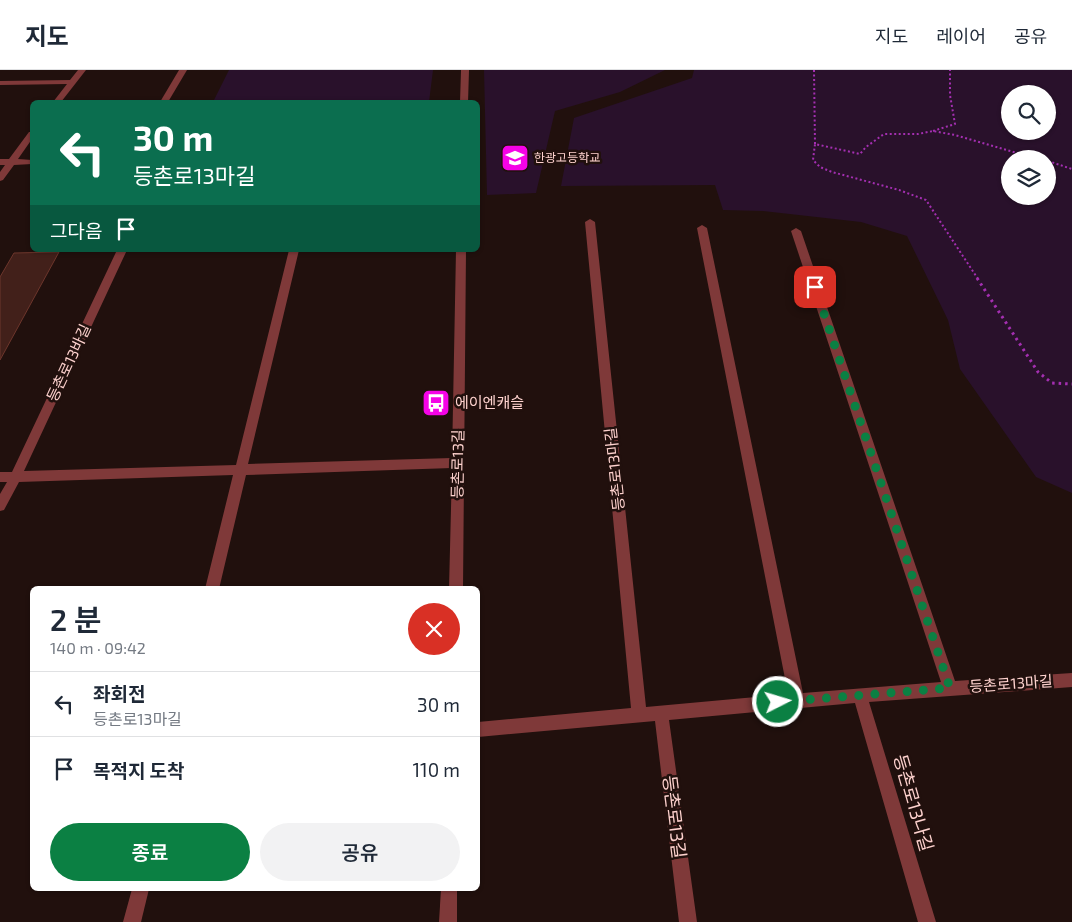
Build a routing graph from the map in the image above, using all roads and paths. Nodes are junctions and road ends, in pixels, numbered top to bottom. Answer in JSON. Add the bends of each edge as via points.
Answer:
{"nodes":[{"id":1,"x":82,"y":70,"type":"edge"},
{"id":2,"x":183,"y":70,"type":"edge"},
{"id":3,"x":465,"y":70,"type":"edge"},
{"id":4,"x":814,"y":70,"type":"edge"},
{"id":5,"x":950,"y":70,"type":"edge"},
{"id":6,"x":72,"y":82,"type":"junction"},
{"id":7,"x":0,"y":83,"type":"edge"},
{"id":8,"x":58,"y":100,"type":"edge"},
{"id":9,"x":165,"y":100,"type":"edge"},
{"id":10,"x":464,"y":100,"type":"edge"},
{"id":11,"x":933,"y":131,"type":"junction"},
{"id":12,"x":30,"y":137,"type":"edge"},
{"id":13,"x":815,"y":144,"type":"junction"},
{"id":14,"x":1008,"y":150,"type":"edge"},
{"id":15,"x":0,"y":162,"type":"edge"},
{"id":16,"x":11,"y":162,"type":"junction"},
{"id":17,"x":30,"y":162,"type":"edge"},
{"id":18,"x":1056,"y":164,"type":"edge"},
{"id":19,"x":1072,"y":169,"type":"edge"},
{"id":20,"x":0,"y":178,"type":"edge"},
{"id":21,"x":590,"y":222,"type":"dead end"},
{"id":22,"x":702,"y":228,"type":"dead end"},
{"id":23,"x":796,"y":231,"type":"dead end"},
{"id":24,"x":121,"y":252,"type":"edge"},
{"id":25,"x":294,"y":252,"type":"edge"},
{"id":26,"x":461,"y":252,"type":"edge"},
{"id":27,"x":1072,"y":384,"type":"edge"},
{"id":28,"x":458,"y":463,"type":"junction"},
{"id":29,"x":241,"y":469,"type":"junction"},
{"id":30,"x":16,"y":476,"type":"junction"},
{"id":31,"x":0,"y":477,"type":"edge"},
{"id":32,"x":0,"y":506,"type":"edge"},
{"id":33,"x":213,"y":586,"type":"edge"},
{"id":34,"x":456,"y":586,"type":"edge"},
{"id":35,"x":1072,"y":680,"type":"edge"},
{"id":36,"x":950,"y":688,"type":"junction"},
{"id":37,"x":860,"y":694,"type":"junction"},
{"id":38,"x":797,"y":701,"type":"junction"},
{"id":39,"x":661,"y":713,"type":"junction"},
{"id":40,"x":639,"y":715,"type":"junction"},
{"id":41,"x":480,"y":730,"type":"edge"},
{"id":42,"x":140,"y":891,"type":"edge"},
{"id":43,"x":449,"y":891,"type":"edge"},
{"id":44,"x":132,"y":922,"type":"edge"},
{"id":45,"x":448,"y":922,"type":"edge"},
{"id":46,"x":688,"y":922,"type":"edge"},
{"id":47,"x":927,"y":922,"type":"edge"}],
"edges":[{"from":1,"to":6,"type":"street"},
{"from":2,"to":9,"type":"street"},
{"from":3,"to":10,"type":"street"},
{"from":4,"to":13,"type":"path"},
{"from":5,"to":11,"type":"path","via":[[955,124]]},
{"from":6,"to":7,"type":"street"},
{"from":6,"to":8,"type":"street"},
{"from":11,"to":13,"type":"path","via":[[884,134],[860,154]]},
{"from":11,"to":14,"type":"path","via":[[956,134]]},
{"from":12,"to":16,"type":"street"},
{"from":13,"to":27,"type":"path","via":[[813,160],[816,166],[907,191],[926,200],[1038,372],[1052,383]]},
{"from":15,"to":16,"type":"street"},
{"from":16,"to":17,"type":"street"},
{"from":16,"to":20,"type":"street"},
{"from":18,"to":19,"type":"path"},
{"from":21,"to":40,"type":"street","name":"등촌로13마길"},
{"from":22,"to":38,"type":"street"},
{"from":23,"to":36,"type":"street","name":"등촌로13마길"},
{"from":24,"to":30,"type":"street","name":"등촌로13바길"},
{"from":25,"to":29,"type":"street"},
{"from":26,"to":28,"type":"street","name":"등촌로13길"},
{"from":28,"to":29,"type":"street"},
{"from":28,"to":34,"type":"street","name":"등촌로13길"},
{"from":29,"to":30,"type":"street"},
{"from":29,"to":33,"type":"street"},
{"from":30,"to":31,"type":"street"},
{"from":30,"to":32,"type":"street","name":"등촌로13바길"},
{"from":35,"to":36,"type":"street","name":"등촌로13마길"},
{"from":36,"to":37,"type":"street","name":"등촌로13마길"},
{"from":37,"to":38,"type":"street","name":"등촌로13마길"},
{"from":37,"to":47,"type":"street","name":"등촌로13나길"},
{"from":38,"to":39,"type":"street","name":"등촌로13마길"},
{"from":39,"to":40,"type":"street","name":"등촌로13마길"},
{"from":39,"to":46,"type":"street","name":"등촌로13길"},
{"from":40,"to":41,"type":"street","name":"등촌로13마길"},
{"from":42,"to":44,"type":"street"},
{"from":43,"to":45,"type":"street"}]}
